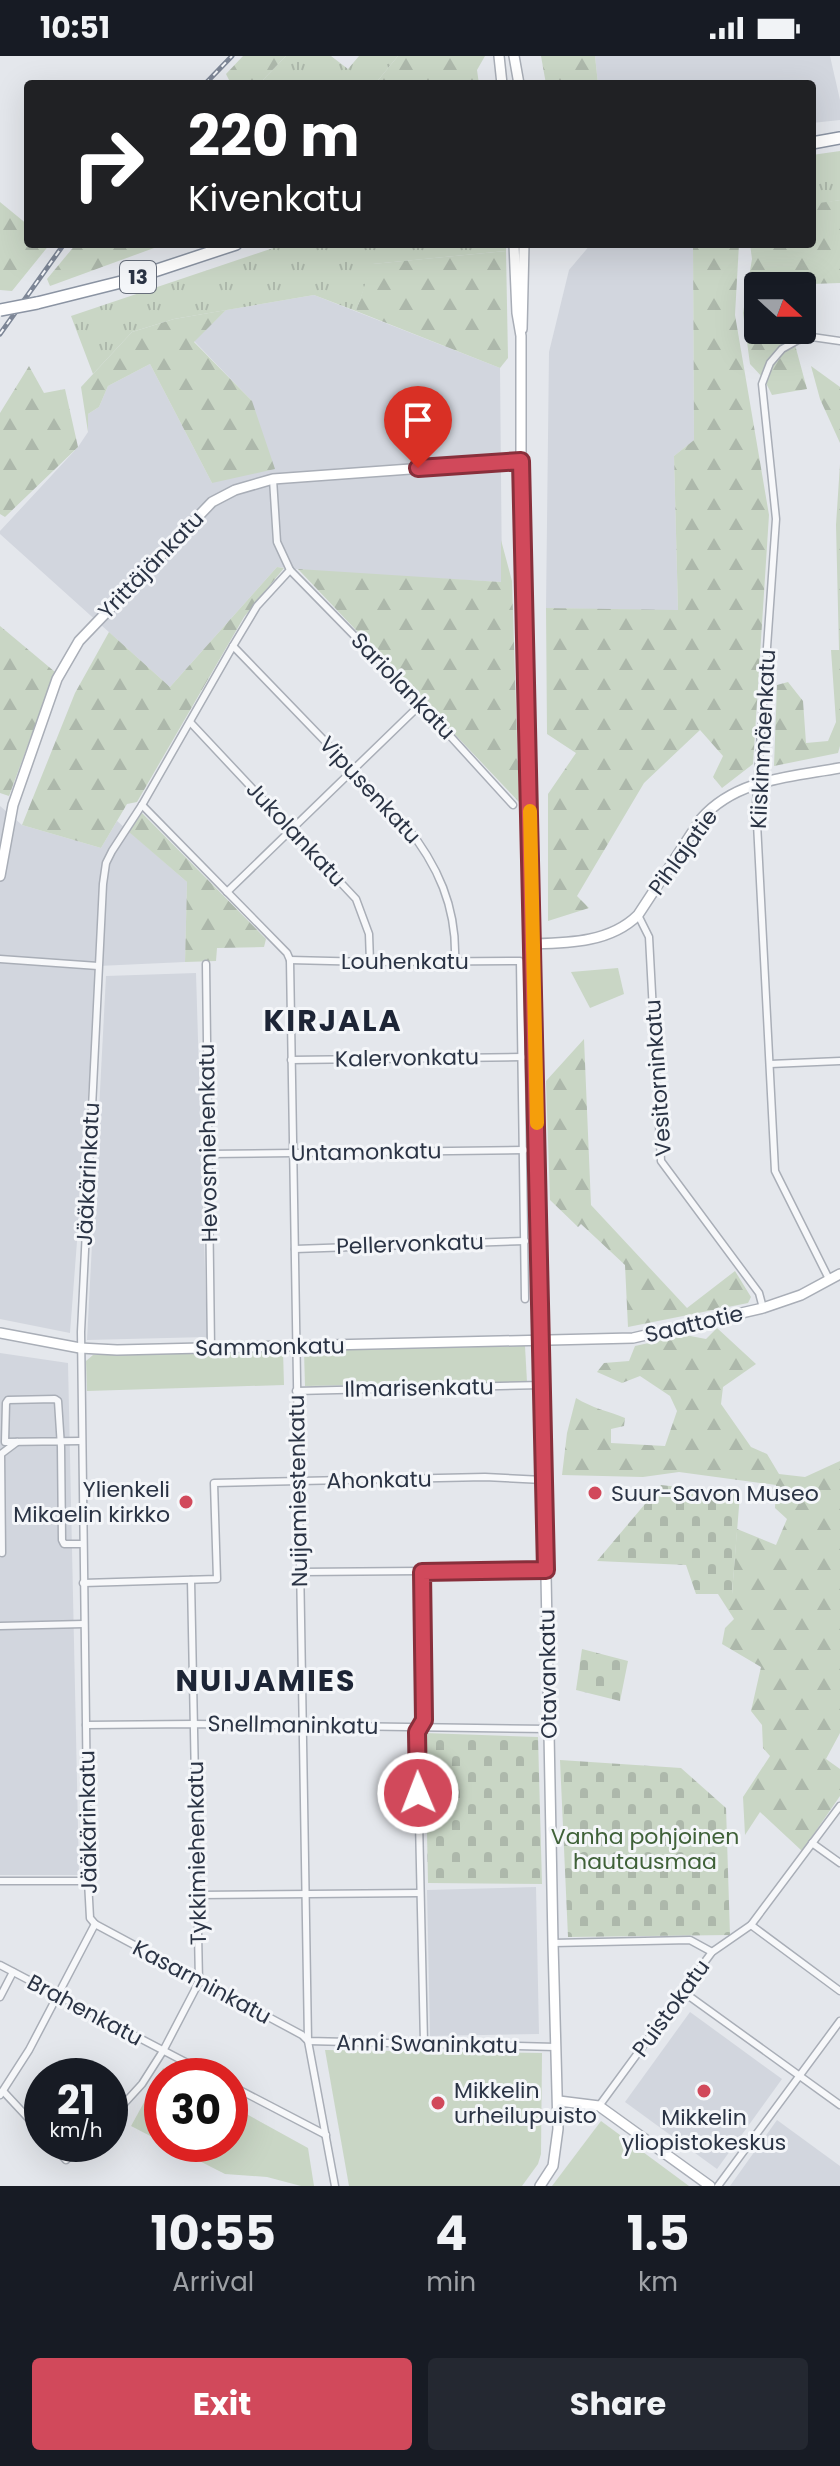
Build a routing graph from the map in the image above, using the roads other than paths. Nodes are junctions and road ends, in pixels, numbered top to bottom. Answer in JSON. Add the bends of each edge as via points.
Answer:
{"nodes":[{"id":1,"x":499,"y":56,"type":"edge"},
{"id":2,"x":514,"y":56,"type":"edge"},
{"id":3,"x":502,"y":80,"type":"edge"},
{"id":4,"x":518,"y":80,"type":"edge"},
{"id":5,"x":840,"y":138,"type":"edge"},
{"id":6,"x":816,"y":142,"type":"edge"},
{"id":7,"x":224,"y":248,"type":"edge"},
{"id":8,"x":514,"y":248,"type":"edge"},
{"id":9,"x":524,"y":248,"type":"edge"},
{"id":10,"x":0,"y":310,"type":"edge"},
{"id":11,"x":521,"y":336,"type":"junction"},
{"id":12,"x":840,"y":341,"type":"edge"},
{"id":13,"x":521,"y":461,"type":"junction"},
{"id":14,"x":273,"y":479,"type":"junction"},
{"id":15,"x":290,"y":570,"type":"junction"},
{"id":16,"x":233,"y":646,"type":"junction"},
{"id":17,"x":421,"y":704,"type":"junction"},
{"id":18,"x":190,"y":722,"type":"junction"},
{"id":19,"x":840,"y":768,"type":"edge"},
{"id":20,"x":353,"y":770,"type":"junction"},
{"id":21,"x":759,"y":783,"type":"junction"},
{"id":22,"x":142,"y":805,"type":"junction"},
{"id":23,"x":513,"y":805,"type":"dead end"},
{"id":24,"x":291,"y":830,"type":"junction"},
{"id":25,"x":0,"y":876,"type":"edge"},
{"id":26,"x":227,"y":892,"type":"junction"},
{"id":27,"x":638,"y":915,"type":"junction"},
{"id":28,"x":534,"y":944,"type":"junction"},
{"id":29,"x":0,"y":959,"type":"edge"},
{"id":30,"x":290,"y":960,"type":"junction"},
{"id":31,"x":455,"y":961,"type":"junction"},
{"id":32,"x":370,"y":962,"type":"junction"},
{"id":33,"x":206,"y":964,"type":"dead end"},
{"id":34,"x":98,"y":966,"type":"junction"},
{"id":35,"x":522,"y":1057,"type":"junction"},
{"id":36,"x":291,"y":1060,"type":"junction"},
{"id":37,"x":840,"y":1061,"type":"edge"},
{"id":38,"x":770,"y":1064,"type":"junction"},
{"id":39,"x":524,"y":1150,"type":"junction"},
{"id":40,"x":293,"y":1153,"type":"junction"},
{"id":41,"x":208,"y":1154,"type":"junction"},
{"id":42,"x":525,"y":1241,"type":"junction"},
{"id":43,"x":295,"y":1249,"type":"junction"},
{"id":44,"x":840,"y":1274,"type":"edge"},
{"id":45,"x":829,"y":1279,"type":"junction"},
{"id":46,"x":525,"y":1299,"type":"dead end"},
{"id":47,"x":763,"y":1308,"type":"junction"},
{"id":48,"x":0,"y":1333,"type":"edge"},
{"id":49,"x":541,"y":1340,"type":"junction"},
{"id":50,"x":295,"y":1347,"type":"junction"},
{"id":51,"x":80,"y":1348,"type":"junction"},
{"id":52,"x":211,"y":1348,"type":"junction"},
{"id":53,"x":542,"y":1385,"type":"junction"},
{"id":54,"x":296,"y":1391,"type":"junction"},
{"id":55,"x":60,"y":1441,"type":"junction"},
{"id":56,"x":80,"y":1441,"type":"junction"},
{"id":57,"x":17,"y":1442,"type":"junction"},
{"id":58,"x":543,"y":1480,"type":"junction"},
{"id":59,"x":298,"y":1481,"type":"junction"},
{"id":60,"x":83,"y":1544,"type":"junction"},
{"id":61,"x":2,"y":1553,"type":"edge"},
{"id":62,"x":546,"y":1570,"type":"junction"},
{"id":63,"x":300,"y":1572,"type":"junction"},
{"id":64,"x":422,"y":1572,"type":"junction"},
{"id":65,"x":191,"y":1580,"type":"junction"},
{"id":66,"x":83,"y":1583,"type":"junction"},
{"id":67,"x":84,"y":1624,"type":"junction"},
{"id":68,"x":0,"y":1626,"type":"edge"},
{"id":69,"x":194,"y":1724,"type":"junction"},
{"id":70,"x":86,"y":1725,"type":"junction"},
{"id":71,"x":302,"y":1725,"type":"junction"},
{"id":72,"x":419,"y":1727,"type":"junction"},
{"id":73,"x":544,"y":1729,"type":"junction"},
{"id":74,"x":840,"y":1806,"type":"edge"},
{"id":75,"x":812,"y":1843,"type":"junction"},
{"id":76,"x":840,"y":1863,"type":"edge"},
{"id":77,"x":0,"y":1881,"type":"edge"},
{"id":78,"x":88,"y":1881,"type":"junction"},
{"id":79,"x":420,"y":1893,"type":"junction"},
{"id":80,"x":306,"y":1894,"type":"junction"},
{"id":81,"x":197,"y":1895,"type":"junction"},
{"id":82,"x":95,"y":1924,"type":"junction"},
{"id":83,"x":751,"y":1925,"type":"junction"},
{"id":84,"x":553,"y":1943,"type":"junction"},
{"id":85,"x":712,"y":1952,"type":"junction"},
{"id":86,"x":0,"y":1965,"type":"edge"},
{"id":87,"x":13,"y":1972,"type":"junction"},
{"id":88,"x":199,"y":1982,"type":"junction"},
{"id":89,"x":682,"y":1991,"type":"junction"},
{"id":90,"x":840,"y":1991,"type":"edge"},
{"id":91,"x":0,"y":1997,"type":"edge"},
{"id":92,"x":58,"y":1997,"type":"junction"},
{"id":93,"x":840,"y":2021,"type":"edge"},
{"id":94,"x":308,"y":2041,"type":"junction"},
{"id":95,"x":424,"y":2043,"type":"junction"},
{"id":96,"x":551,"y":2047,"type":"junction"},
{"id":97,"x":163,"y":2051,"type":"junction"},
{"id":98,"x":177,"y":2058,"type":"edge"},
{"id":99,"x":800,"y":2076,"type":"junction"},
{"id":100,"x":2,"y":2093,"type":"edge"},
{"id":101,"x":248,"y":2094,"type":"edge"},
{"id":102,"x":128,"y":2099,"type":"edge"},
{"id":103,"x":559,"y":2101,"type":"junction"},
{"id":104,"x":840,"y":2105,"type":"edge"},
{"id":105,"x":599,"y":2106,"type":"junction"},
{"id":106,"x":24,"y":2115,"type":"edge"},
{"id":107,"x":326,"y":2135,"type":"junction"},
{"id":108,"x":335,"y":2186,"type":"edge"},
{"id":109,"x":540,"y":2186,"type":"edge"},
{"id":110,"x":710,"y":2186,"type":"edge"},
{"id":111,"x":718,"y":2186,"type":"edge"}],
"edges":[{"from":1,"to":3,"type":"street"},
{"from":2,"to":4,"type":"street"},
{"from":5,"to":6,"type":"highway"},
{"from":7,"to":10,"type":"highway","number":"13","bridge":true,"via":[[121,282]]},
{"from":8,"to":11,"type":"street","name":"Otavankatu"},
{"from":9,"to":11,"type":"street","name":"Otavankatu"},
{"from":11,"to":13,"type":"street","name":"Otavankatu"},
{"from":12,"to":21,"type":"street","name":"Kiiskinmäenkatu","via":[[812,337],[790,344],[770,363],[762,384],[776,519]]},
{"from":13,"to":14,"type":"street","name":"Yrittäjänkatu"},
{"from":13,"to":28,"type":"street","name":"Otavankatu"},
{"from":14,"to":15,"type":"street","via":[[277,542]]},
{"from":14,"to":25,"type":"street","name":"Yrittäjänkatu","via":[[212,502],[79,641],[57,679],[13,805]]},
{"from":15,"to":16,"type":"street","name":"Jääkärinkatu","via":[[257,606]]},
{"from":15,"to":17,"type":"street","name":"Sariolankatu"},
{"from":16,"to":18,"type":"street","name":"Jääkärinkatu"},
{"from":16,"to":20,"type":"street","name":"Vipusenkatu"},
{"from":17,"to":20,"type":"street"},
{"from":17,"to":23,"type":"street","name":"Sariolankatu"},
{"from":18,"to":22,"type":"street","name":"Jääkärinkatu"},
{"from":18,"to":24,"type":"street","name":"Jukolankatu"},
{"from":19,"to":21,"type":"street","name":"Pihlajatie"},
{"from":20,"to":24,"type":"street"},
{"from":20,"to":31,"type":"street","name":"Vipusenkatu","via":[[404,823],[436,868],[453,914]]},
{"from":21,"to":27,"type":"street","name":"Pihlajatie","via":[[733,792],[711,808]]},
{"from":21,"to":38,"type":"street","name":"Kiiskinmäenkatu"},
{"from":22,"to":26,"type":"street"},
{"from":22,"to":34,"type":"street","name":"Jääkärinkatu","via":[[106,863]]},
{"from":24,"to":26,"type":"street"},
{"from":24,"to":32,"type":"street","name":"Jukolankatu","via":[[356,899],[369,934]]},
{"from":26,"to":30,"type":"street"},
{"from":27,"to":28,"type":"street","name":"Pihlajatie","via":[[612,934]]},
{"from":27,"to":47,"type":"street","name":"Vesitorninkatu","via":[[650,948],[661,1161],[759,1293]]},
{"from":28,"to":49,"type":"street","name":"Otavankatu"},
{"from":29,"to":34,"type":"street"},
{"from":30,"to":32,"type":"street","name":"Louhenkatu"},
{"from":30,"to":36,"type":"street","name":"Nuijamiestenkatu"},
{"from":31,"to":32,"type":"street","name":"Louhenkatu"},
{"from":31,"to":35,"type":"street","name":"Louhenkatu","via":[[520,961]]},
{"from":33,"to":41,"type":"street","name":"Hevosmiehenkatu"},
{"from":34,"to":51,"type":"street","name":"Jääkärinkatu"},
{"from":35,"to":36,"type":"street","name":"Kalervonkatu"},
{"from":35,"to":39,"type":"street"},
{"from":36,"to":40,"type":"street","name":"Nuijamiestenkatu"},
{"from":37,"to":38,"type":"street"},
{"from":38,"to":45,"type":"street","name":"Kiiskinmäenkatu","via":[[775,1171]]},
{"from":39,"to":40,"type":"street","name":"Untamonkatu"},
{"from":39,"to":42,"type":"street"},
{"from":40,"to":41,"type":"street","name":"Untamonkatu"},
{"from":40,"to":43,"type":"street","name":"Nuijamiestenkatu"},
{"from":41,"to":52,"type":"street","name":"Hevosmiehenkatu"},
{"from":42,"to":43,"type":"street","name":"Pellervonkatu"},
{"from":42,"to":46,"type":"street"},
{"from":43,"to":50,"type":"street","name":"Nuijamiestenkatu"},
{"from":44,"to":45,"type":"street","name":"Saattotie"},
{"from":45,"to":47,"type":"street","name":"Saattotie"},
{"from":47,"to":49,"type":"street","name":"Saattotie","via":[[633,1338]]},
{"from":48,"to":51,"type":"street","name":"Sammonkatu"},
{"from":49,"to":50,"type":"street","name":"Sammonkatu"},
{"from":49,"to":53,"type":"street","name":"Otavankatu"},
{"from":50,"to":52,"type":"street","name":"Sammonkatu"},
{"from":50,"to":54,"type":"street","name":"Nuijamiestenkatu"},
{"from":51,"to":52,"type":"street","name":"Sammonkatu"},
{"from":51,"to":56,"type":"street","name":"Jääkärinkatu"},
{"from":53,"to":54,"type":"street","name":"Ilmarisenkatu"},
{"from":53,"to":58,"type":"street","name":"Otavankatu"},
{"from":54,"to":59,"type":"street","name":"Nuijamiestenkatu"},
{"from":55,"to":56,"type":"street"},
{"from":55,"to":57,"type":"street"},
{"from":55,"to":57,"type":"street","via":[[58,1401],[8,1400],[5,1442]]},
{"from":55,"to":60,"type":"street","via":[[61,1535],[64,1544]]},
{"from":56,"to":60,"type":"street","name":"Jääkärinkatu"},
{"from":57,"to":61,"type":"street","via":[[1,1454]]},
{"from":58,"to":59,"type":"street","name":"Ahonkatu"},
{"from":58,"to":62,"type":"street","name":"Otavankatu"},
{"from":59,"to":63,"type":"street","name":"Nuijamiestenkatu"},
{"from":59,"to":65,"type":"street","name":"Ahonkatu","via":[[214,1483],[217,1579]]},
{"from":60,"to":66,"type":"street","name":"Jääkärinkatu"},
{"from":62,"to":64,"type":"street"},
{"from":62,"to":73,"type":"street","name":"Otavankatu"},
{"from":63,"to":64,"type":"street"},
{"from":63,"to":71,"type":"street","name":"Nuijamiestenkatu"},
{"from":64,"to":72,"type":"street","via":[[424,1720]]},
{"from":65,"to":66,"type":"street"},
{"from":65,"to":69,"type":"street","name":"Tykkimiehenkatu"},
{"from":66,"to":67,"type":"street","name":"Jääkärinkatu"},
{"from":67,"to":68,"type":"street"},
{"from":67,"to":70,"type":"street","name":"Jääkärinkatu"},
{"from":69,"to":70,"type":"street","name":"Snellmaninkatu"},
{"from":69,"to":71,"type":"street","name":"Snellmaninkatu"},
{"from":69,"to":81,"type":"street","name":"Tykkimiehenkatu"},
{"from":70,"to":78,"type":"street","name":"Jääkärinkatu"},
{"from":71,"to":72,"type":"street","name":"Snellmaninkatu"},
{"from":71,"to":80,"type":"street","name":"Nuijamiestenkatu"},
{"from":72,"to":73,"type":"street","name":"Snellmaninkatu"},
{"from":72,"to":79,"type":"street"},
{"from":73,"to":84,"type":"street","name":"Otavankatu"},
{"from":74,"to":75,"type":"street","name":"Puistokatu"},
{"from":75,"to":76,"type":"street"},
{"from":75,"to":83,"type":"street","name":"Puistokatu"},
{"from":77,"to":78,"type":"street"},
{"from":78,"to":82,"type":"street","name":"Jääkärinkatu"},
{"from":79,"to":80,"type":"street"},
{"from":79,"to":95,"type":"street"},
{"from":80,"to":81,"type":"street"},
{"from":80,"to":94,"type":"street","name":"Nuijamiestenkatu"},
{"from":81,"to":88,"type":"street","name":"Tykkimiehenkatu"},
{"from":82,"to":88,"type":"street","name":"Kasarminkatu"},
{"from":82,"to":92,"type":"street"},
{"from":83,"to":85,"type":"street","name":"Puistokatu"},
{"from":83,"to":90,"type":"street"},
{"from":84,"to":85,"type":"street","via":[[690,1940]]},
{"from":84,"to":96,"type":"street","name":"Otavankatu"},
{"from":85,"to":89,"type":"street","name":"Puistokatu"},
{"from":86,"to":87,"type":"street","name":"Brahenkatu"},
{"from":87,"to":91,"type":"street"},
{"from":87,"to":92,"type":"street","name":"Brahenkatu"},
{"from":88,"to":94,"type":"street","name":"Kasarminkatu"},
{"from":88,"to":97,"type":"street"},
{"from":89,"to":99,"type":"street"},
{"from":89,"to":105,"type":"street","name":"Puistokatu"},
{"from":92,"to":97,"type":"street","name":"Brahenkatu"},
{"from":92,"to":100,"type":"street"},
{"from":93,"to":99,"type":"street"},
{"from":94,"to":95,"type":"street","name":"Anni Swaninkatu"},
{"from":94,"to":107,"type":"street","name":"Nuijamiestenkatu"},
{"from":95,"to":96,"type":"street","name":"Anni Swaninkatu"},
{"from":96,"to":103,"type":"street","name":"Otavankatu"},
{"from":97,"to":98,"type":"street","name":"Brahenkatu"},
{"from":97,"to":102,"type":"street"},
{"from":99,"to":104,"type":"street"},
{"from":99,"to":111,"type":"street"},
{"from":100,"to":106,"type":"street"},
{"from":101,"to":107,"type":"street"},
{"from":103,"to":105,"type":"street"},
{"from":103,"to":109,"type":"street","name":"Otavankatu","via":[[556,2155]]},
{"from":105,"to":110,"type":"street"},
{"from":107,"to":108,"type":"street","name":"Nuijamiestenkatu"}]}
